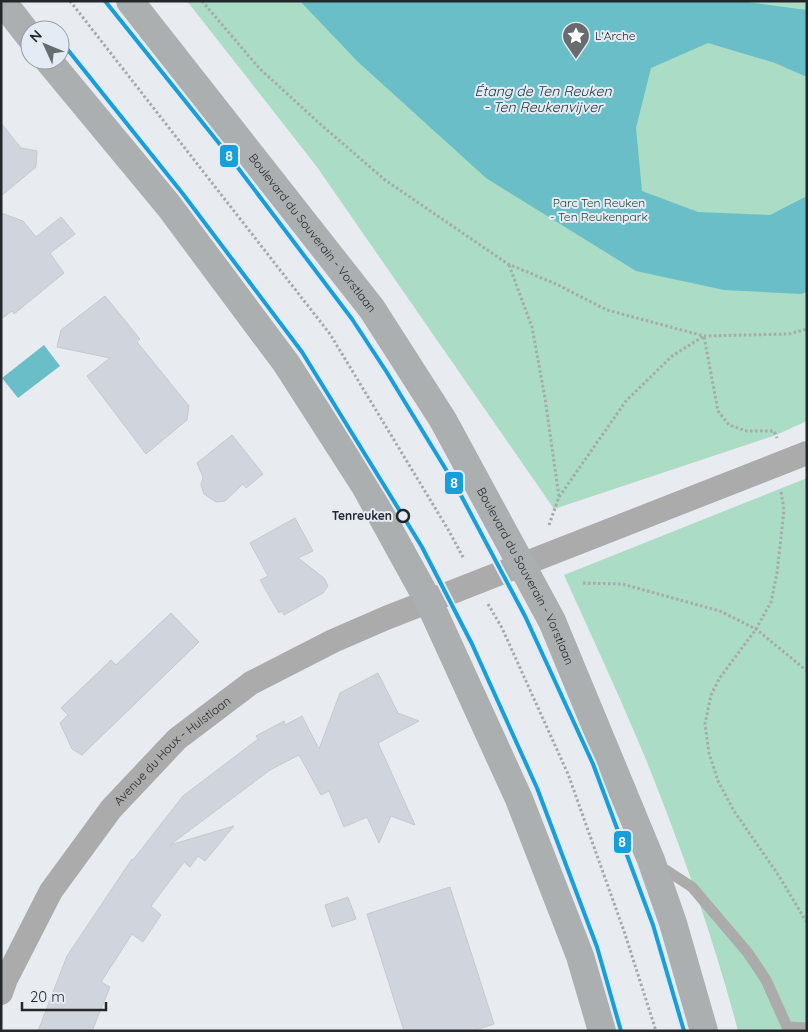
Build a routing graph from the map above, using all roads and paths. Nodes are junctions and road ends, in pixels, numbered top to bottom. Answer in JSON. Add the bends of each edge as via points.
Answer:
{"nodes":[{"id":1,"x":2,"y":1,"type":"edge"},
{"id":2,"x":70,"y":1,"type":"edge"},
{"id":3,"x":130,"y":1,"type":"edge"},
{"id":4,"x":202,"y":1,"type":"edge"},
{"id":5,"x":20,"y":24,"type":"edge"},
{"id":6,"x":56,"y":70,"type":"edge"},
{"id":7,"x":508,"y":264,"type":"junction"},
{"id":8,"x":807,"y":329,"type":"edge"},
{"id":9,"x":704,"y":336,"type":"junction"},
{"id":10,"x":778,"y":439,"type":"dead end"},
{"id":11,"x":807,"y":453,"type":"edge"},
{"id":12,"x":781,"y":491,"type":"dead end"},
{"id":13,"x":559,"y":497,"type":"junction"},
{"id":14,"x":549,"y":525,"type":"dead end"},
{"id":15,"x":522,"y":564,"type":"junction"},
{"id":16,"x":476,"y":583,"type":"junction"},
{"id":17,"x":583,"y":583,"type":"dead end"},
{"id":18,"x":429,"y":602,"type":"junction"},
{"id":19,"x":756,"y":629,"type":"junction"},
{"id":20,"x":807,"y":671,"type":"edge"},
{"id":21,"x":651,"y":860,"type":"junction"},
{"id":22,"x":807,"y":923,"type":"edge"},
{"id":23,"x":1,"y":993,"type":"edge"},
{"id":24,"x":807,"y":1028,"type":"edge"},
{"id":25,"x":789,"y":1029,"type":"edge"},
{"id":26,"x":602,"y":1031,"type":"edge"},
{"id":27,"x":656,"y":1031,"type":"edge"},
{"id":28,"x":704,"y":1031,"type":"edge"}],
"edges":[{"from":1,"to":5,"type":"main road"},
{"from":2,"to":16,"type":"path","via":[[330,334],[449,531]]},
{"from":3,"to":15,"type":"main road","name":"Boulevard du Souverain - Vorstlaan","via":[[372,309],[443,420]]},
{"from":4,"to":7,"type":"path","via":[[260,68],[385,180]]},
{"from":6,"to":18,"type":"main road","via":[[169,206],[286,363],[365,486]]},
{"from":7,"to":9,"type":"path","via":[[607,310]]},
{"from":7,"to":13,"type":"path","via":[[532,327]]},
{"from":8,"to":9,"type":"path","via":[[789,334]]},
{"from":9,"to":10,"type":"path","via":[[718,411],[729,425],[748,431],[774,431]]},
{"from":9,"to":13,"type":"path","via":[[672,356],[626,401]]},
{"from":11,"to":15,"type":"street"},
{"from":12,"to":19,"type":"path","via":[[784,510],[778,573],[771,602]]},
{"from":13,"to":14,"type":"path"},
{"from":15,"to":16,"type":"street","name":"Avenue du Houx - Hulstlaan"},
{"from":15,"to":21,"type":"main road","name":"Boulevard du Souverain - Vorstlaan","via":[[552,621]]},
{"from":16,"to":18,"type":"street","name":"Avenue du Houx - Hulstlaan"},
{"from":16,"to":27,"type":"path","via":[[502,628],[568,774]]},
{"from":17,"to":19,"type":"path","via":[[631,586],[720,611]]},
{"from":18,"to":23,"type":"street","name":"Avenue du Houx - Hulstlaan","via":[[333,641],[251,683],[177,739],[111,809],[51,891]]},
{"from":18,"to":26,"type":"main road","via":[[519,800],[580,956]]},
{"from":19,"to":20,"type":"path"},
{"from":19,"to":22,"type":"path","via":[[711,695],[705,724],[709,753],[718,781],[734,811]]},
{"from":21,"to":25,"type":"lane","via":[[692,887],[731,932],[766,980]]},
{"from":21,"to":28,"type":"main road","name":"Boulevard du Souverain - Vorstlaan"},
{"from":24,"to":25,"type":"lane"}]}
